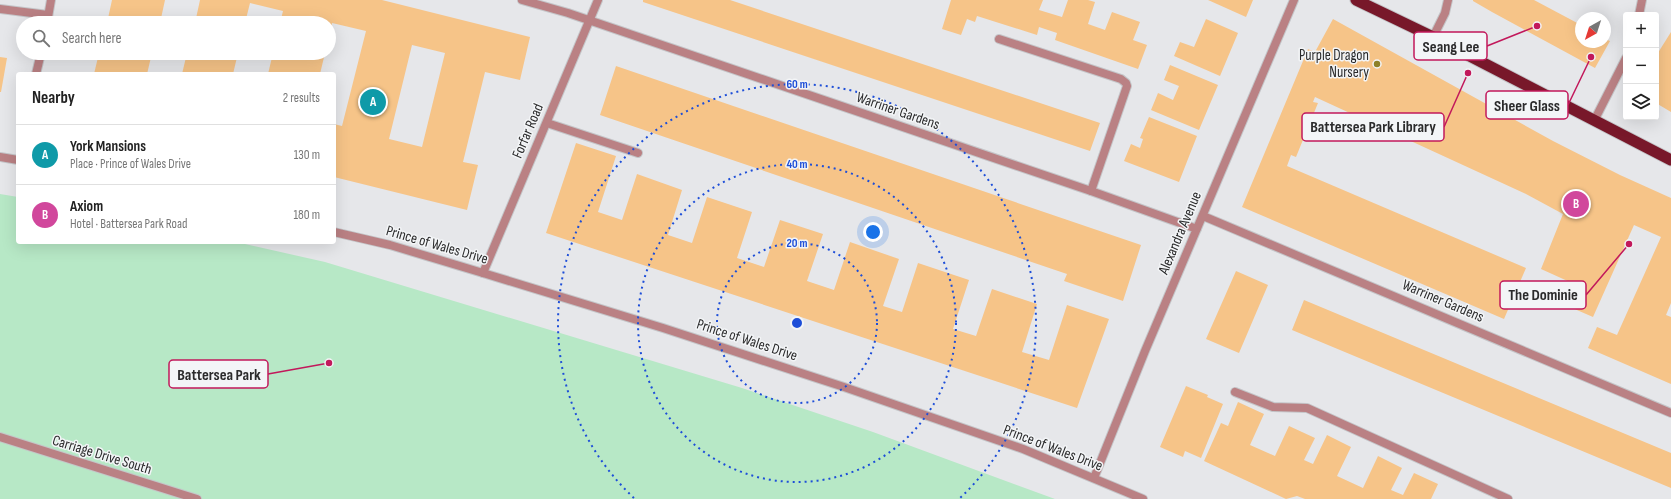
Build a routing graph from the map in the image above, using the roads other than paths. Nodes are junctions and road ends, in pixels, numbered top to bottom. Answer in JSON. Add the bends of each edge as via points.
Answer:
{"nodes":[{"id":1,"x":51,"y":0,"type":"edge"},
{"id":2,"x":522,"y":0,"type":"edge"},
{"id":3,"x":598,"y":0,"type":"edge"},
{"id":4,"x":1294,"y":0,"type":"edge"},
{"id":5,"x":1356,"y":0,"type":"edge"},
{"id":6,"x":1448,"y":0,"type":"edge"},
{"id":7,"x":1642,"y":0,"type":"edge"},
{"id":8,"x":0,"y":9,"type":"edge"},
{"id":9,"x":1640,"y":12,"type":"edge"},
{"id":10,"x":33,"y":16,"type":"edge"},
{"id":11,"x":48,"y":16,"type":"edge"},
{"id":12,"x":590,"y":21,"type":"junction"},
{"id":13,"x":1433,"y":37,"type":"junction"},
{"id":14,"x":999,"y":38,"type":"dead end"},
{"id":15,"x":39,"y":60,"type":"edge"},
{"id":16,"x":1623,"y":64,"type":"edge"},
{"id":17,"x":36,"y":72,"type":"edge"},
{"id":18,"x":1594,"y":121,"type":"junction"},
{"id":19,"x":546,"y":123,"type":"junction"},
{"id":20,"x":638,"y":153,"type":"dead end"},
{"id":21,"x":0,"y":157,"type":"edge"},
{"id":22,"x":16,"y":160,"type":"edge"},
{"id":23,"x":1671,"y":160,"type":"edge"},
{"id":24,"x":1091,"y":191,"type":"junction"},
{"id":25,"x":1203,"y":216,"type":"junction"},
{"id":26,"x":1197,"y":229,"type":"junction"},
{"id":27,"x":336,"y":232,"type":"edge"},
{"id":28,"x":483,"y":273,"type":"junction"},
{"id":29,"x":1235,"y":392,"type":"dead end"},
{"id":30,"x":1671,"y":413,"type":"edge"},
{"id":31,"x":0,"y":437,"type":"edge"},
{"id":32,"x":1094,"y":478,"type":"junction"},
{"id":33,"x":196,"y":499,"type":"edge"},
{"id":34,"x":1143,"y":499,"type":"edge"},
{"id":35,"x":1508,"y":499,"type":"edge"}],
"edges":[{"from":1,"to":11,"type":"street"},
{"from":2,"to":12,"type":"street","name":"Warriner Gardens"},
{"from":3,"to":12,"type":"street","name":"Forfar Road"},
{"from":4,"to":25,"type":"street","name":"Alexandra Avenue"},
{"from":5,"to":13,"type":"highway"},
{"from":6,"to":13,"type":"street","via":[[1445,14]]},
{"from":7,"to":9,"type":"street"},
{"from":8,"to":10,"type":"street"},
{"from":12,"to":19,"type":"street","name":"Forfar Road"},
{"from":12,"to":24,"type":"street","name":"Warriner Gardens"},
{"from":13,"to":18,"type":"highway"},
{"from":14,"to":24,"type":"street","via":[[1121,79],[1126,83]]},
{"from":15,"to":17,"type":"street"},
{"from":16,"to":18,"type":"street"},
{"from":18,"to":23,"type":"highway"},
{"from":19,"to":20,"type":"street"},
{"from":19,"to":28,"type":"street","name":"Forfar Road"},
{"from":21,"to":22,"type":"street"},
{"from":24,"to":26,"type":"street","name":"Warriner Gardens"},
{"from":25,"to":26,"type":"street","name":"Alexandra Avenue"},
{"from":25,"to":30,"type":"street","name":"Warriner Gardens"},
{"from":26,"to":32,"type":"street","name":"Alexandra Avenue"},
{"from":27,"to":28,"type":"street","name":"Prince of Wales Drive","via":[[390,245]]},
{"from":28,"to":32,"type":"street","name":"Prince of Wales Drive","via":[[844,387],[1023,449]]},
{"from":29,"to":35,"type":"street","via":[[1273,408],[1307,408]]},
{"from":31,"to":33,"type":"street","name":"Carriage Drive South"},
{"from":32,"to":34,"type":"street","name":"Prince of Wales Drive"}]}
